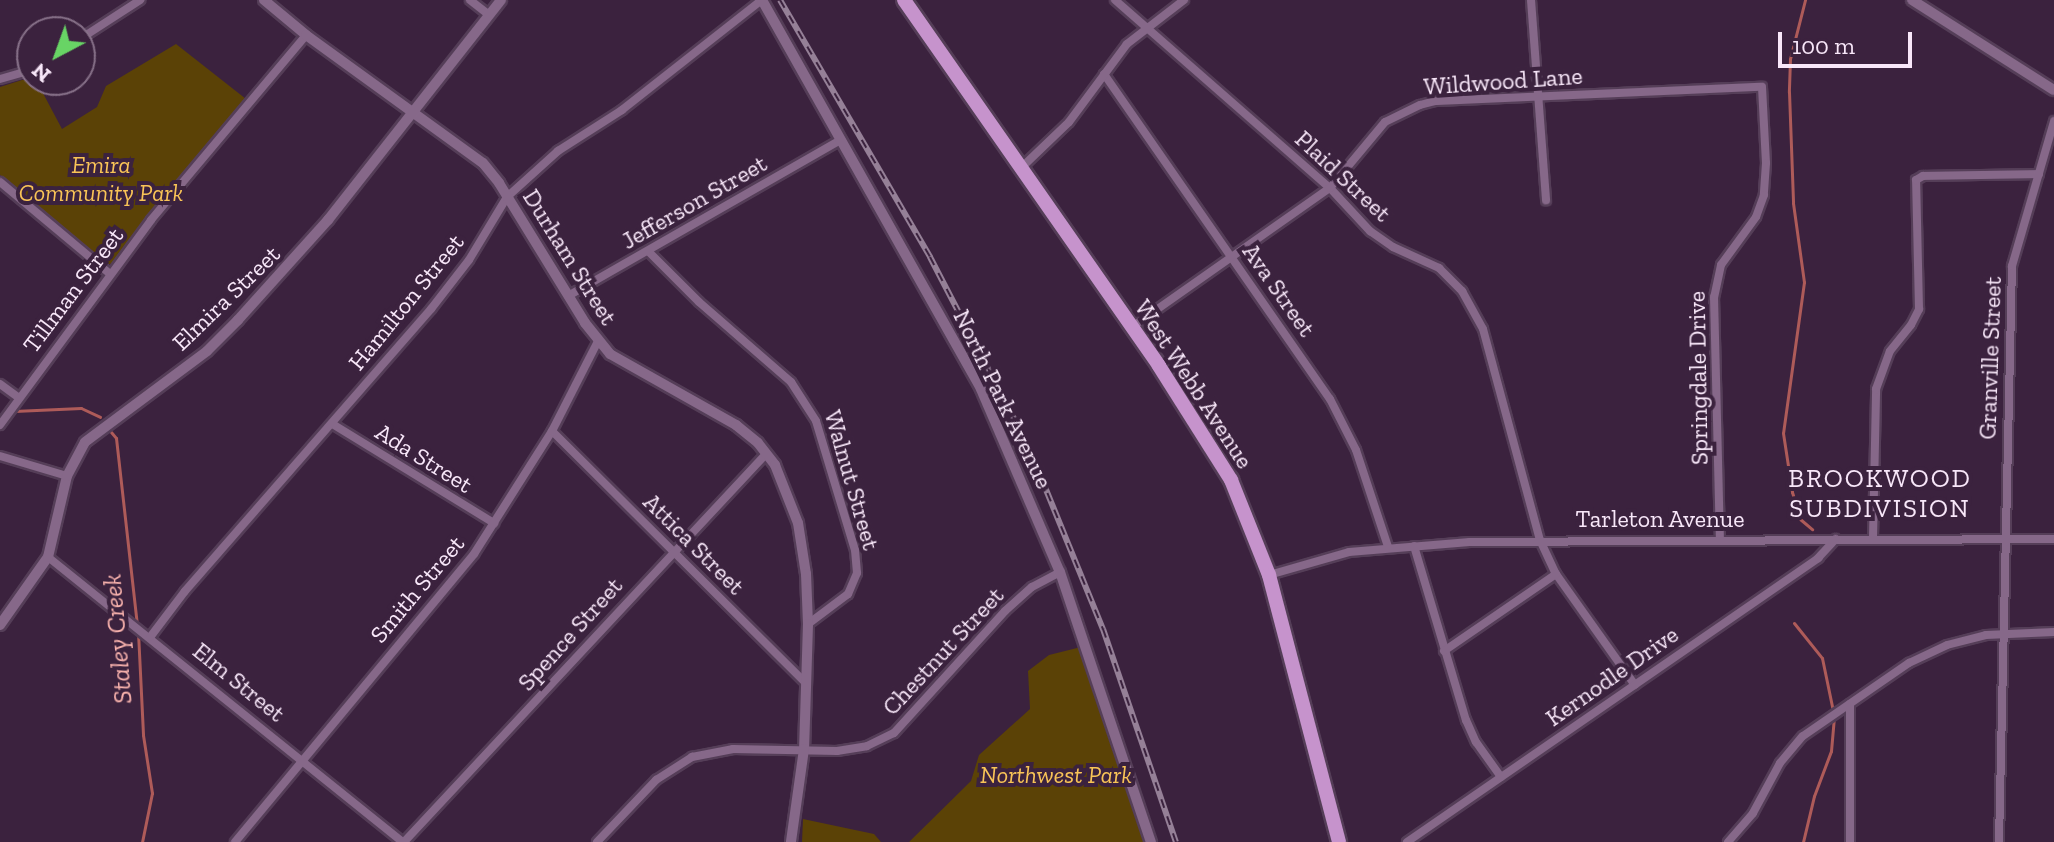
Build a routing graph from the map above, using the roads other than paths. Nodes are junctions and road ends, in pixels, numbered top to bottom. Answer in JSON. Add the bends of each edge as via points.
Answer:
{"nodes":[{"id":1,"x":140,"y":0,"type":"edge"},
{"id":2,"x":470,"y":0,"type":"edge"},
{"id":3,"x":501,"y":0,"type":"edge"},
{"id":4,"x":762,"y":0,"type":"edge"},
{"id":5,"x":904,"y":0,"type":"edge"},
{"id":6,"x":1115,"y":0,"type":"edge"},
{"id":7,"x":1184,"y":0,"type":"edge"},
{"id":8,"x":1531,"y":0,"type":"edge"},
{"id":9,"x":1912,"y":0,"type":"edge"},
{"id":10,"x":267,"y":1,"type":"edge"},
{"id":11,"x":489,"y":15,"type":"junction"},
{"id":12,"x":1146,"y":27,"type":"junction"},
{"id":13,"x":96,"y":29,"type":"edge"},
{"id":14,"x":306,"y":35,"type":"junction"},
{"id":15,"x":1104,"y":74,"type":"junction"},
{"id":16,"x":1762,"y":87,"type":"joint"},
{"id":17,"x":2054,"y":90,"type":"edge"},
{"id":18,"x":1538,"y":98,"type":"junction"},
{"id":19,"x":413,"y":112,"type":"junction"},
{"id":20,"x":2054,"y":121,"type":"edge"},
{"id":21,"x":839,"y":141,"type":"junction"},
{"id":22,"x":1021,"y":168,"type":"junction"},
{"id":23,"x":2039,"y":174,"type":"junction"},
{"id":24,"x":0,"y":182,"type":"edge"},
{"id":25,"x":1330,"y":188,"type":"junction"},
{"id":26,"x":507,"y":197,"type":"junction"},
{"id":27,"x":1546,"y":200,"type":"dead end"},
{"id":28,"x":648,"y":251,"type":"junction"},
{"id":29,"x":1232,"y":258,"type":"junction"},
{"id":30,"x":110,"y":274,"type":"junction"},
{"id":31,"x":568,"y":296,"type":"junction"},
{"id":32,"x":1132,"y":327,"type":"junction"},
{"id":33,"x":598,"y":341,"type":"junction"},
{"id":34,"x":0,"y":384,"type":"edge"},
{"id":35,"x":18,"y":397,"type":"junction"},
{"id":36,"x":0,"y":425,"type":"edge"},
{"id":37,"x":334,"y":425,"type":"junction"},
{"id":38,"x":552,"y":431,"type":"junction"},
{"id":39,"x":766,"y":454,"type":"junction"},
{"id":40,"x":0,"y":456,"type":"edge"},
{"id":41,"x":67,"y":476,"type":"junction"},
{"id":42,"x":494,"y":523,"type":"junction"},
{"id":43,"x":1873,"y":538,"type":"junction"},
{"id":44,"x":2004,"y":538,"type":"junction"},
{"id":45,"x":1720,"y":539,"type":"junction"},
{"id":46,"x":1836,"y":539,"type":"junction"},
{"id":47,"x":2054,"y":539,"type":"edge"},
{"id":48,"x":1540,"y":540,"type":"junction"},
{"id":49,"x":1414,"y":546,"type":"junction"},
{"id":50,"x":1388,"y":547,"type":"junction"},
{"id":51,"x":673,"y":550,"type":"junction"},
{"id":52,"x":48,"y":557,"type":"junction"},
{"id":53,"x":1060,"y":572,"type":"junction"},
{"id":54,"x":1556,"y":574,"type":"junction"},
{"id":55,"x":1269,"y":575,"type":"junction"},
{"id":56,"x":808,"y":624,"type":"junction"},
{"id":57,"x":0,"y":625,"type":"edge"},
{"id":58,"x":2054,"y":632,"type":"edge"},
{"id":59,"x":2003,"y":633,"type":"junction"},
{"id":60,"x":151,"y":636,"type":"junction"},
{"id":61,"x":1444,"y":651,"type":"junction"},
{"id":62,"x":808,"y":685,"type":"junction"},
{"id":63,"x":1635,"y":685,"type":"junction"},
{"id":64,"x":1850,"y":704,"type":"junction"},
{"id":65,"x":804,"y":749,"type":"junction"},
{"id":66,"x":303,"y":759,"type":"junction"},
{"id":67,"x":1501,"y":777,"type":"junction"},
{"id":68,"x":235,"y":842,"type":"edge"},
{"id":69,"x":403,"y":842,"type":"edge"},
{"id":70,"x":597,"y":842,"type":"edge"},
{"id":71,"x":791,"y":842,"type":"edge"},
{"id":72,"x":1151,"y":842,"type":"edge"},
{"id":73,"x":1339,"y":842,"type":"edge"},
{"id":74,"x":1407,"y":842,"type":"edge"},
{"id":75,"x":1728,"y":842,"type":"edge"},
{"id":76,"x":1850,"y":842,"type":"edge"},
{"id":77,"x":1999,"y":842,"type":"edge"}],
"edges":[{"from":1,"to":13,"type":"street"},
{"from":2,"to":11,"type":"street"},
{"from":3,"to":11,"type":"street","name":"Elmira Street"},
{"from":4,"to":21,"type":"street","name":"North Park Avenue"},
{"from":4,"to":26,"type":"street","name":"Hamilton Street","via":[[622,110],[558,151]]},
{"from":5,"to":22,"type":"highway","name":"West Webb Avenue"},
{"from":6,"to":12,"type":"street","name":"Plaid Street"},
{"from":7,"to":12,"type":"street"},
{"from":8,"to":18,"type":"street"},
{"from":9,"to":17,"type":"street"},
{"from":10,"to":14,"type":"street","name":"Durham Street"},
{"from":11,"to":19,"type":"street","name":"Elmira Street"},
{"from":12,"to":15,"type":"street"},
{"from":12,"to":25,"type":"street","name":"Plaid Street"},
{"from":14,"to":19,"type":"street","name":"Durham Street"},
{"from":14,"to":30,"type":"street","name":"Tillman Street"},
{"from":15,"to":22,"type":"street","via":[[1053,140]]},
{"from":15,"to":29,"type":"street","name":"Ava Street"},
{"from":16,"to":18,"type":"street","name":"Wildwood Lane"},
{"from":16,"to":45,"type":"street","name":"Springdale Drive","via":[[1764,195],[1756,217],[1726,254],[1715,283]]},
{"from":18,"to":25,"type":"street","name":"Wildwood Lane","via":[[1435,101],[1403,112],[1376,132]]},
{"from":18,"to":27,"type":"street"},
{"from":19,"to":26,"type":"street","name":"Durham Street","via":[[483,163]]},
{"from":19,"to":41,"type":"street","name":"Elmira Street","via":[[307,246],[238,320],[207,351],[85,442]]},
{"from":20,"to":23,"type":"street","name":"Granville Street"},
{"from":21,"to":28,"type":"street","name":"Jefferson Street"},
{"from":21,"to":53,"type":"street","name":"North Park Avenue","via":[[981,389]]},
{"from":22,"to":32,"type":"highway","name":"West Webb Avenue"},
{"from":23,"to":43,"type":"street","via":[[1916,180],[1919,309],[1890,351],[1876,389]]},
{"from":23,"to":44,"type":"street","name":"Granville Street","via":[[2012,266]]},
{"from":24,"to":30,"type":"street"},
{"from":25,"to":29,"type":"street","name":"Wildwood Lane"},
{"from":25,"to":48,"type":"street","name":"Plaid Street","via":[[1370,231],[1439,268],[1470,304],[1493,364]]},
{"from":26,"to":31,"type":"street","name":"Durham Street"},
{"from":26,"to":37,"type":"street","name":"Hamilton Street","via":[[469,260]]},
{"from":28,"to":31,"type":"street","name":"Jefferson Street"},
{"from":28,"to":56,"type":"street","name":"Walnut Street","via":[[791,382],[816,421],[855,550],[857,573],[848,594]]},
{"from":29,"to":32,"type":"street","name":"Wildwood Lane"},
{"from":29,"to":50,"type":"street","name":"Ava Street","via":[[1343,422]]},
{"from":30,"to":35,"type":"street","name":"Tillman Street"},
{"from":31,"to":33,"type":"street","name":"Durham Street"},
{"from":32,"to":55,"type":"highway","name":"West Webb Avenue","via":[[1223,464]]},
{"from":33,"to":38,"type":"street","name":"Smith Street"},
{"from":33,"to":39,"type":"street","name":"Durham Street","via":[[621,361],[736,425]]},
{"from":34,"to":35,"type":"street"},
{"from":35,"to":36,"type":"street","name":"Tillman Street"},
{"from":37,"to":42,"type":"street","name":"Ada Street"},
{"from":37,"to":60,"type":"street","name":"Hamilton Street"},
{"from":38,"to":42,"type":"street","name":"Smith Street"},
{"from":38,"to":51,"type":"street","name":"Attica Street"},
{"from":39,"to":51,"type":"street","name":"Spence Street"},
{"from":39,"to":56,"type":"street","name":"Durham Street","via":[[783,479],[798,523]]},
{"from":40,"to":41,"type":"street"},
{"from":41,"to":52,"type":"street","name":"Elmira Street"},
{"from":42,"to":66,"type":"street","name":"Smith Street"},
{"from":43,"to":44,"type":"street","name":"Tarleton Avenue"},
{"from":43,"to":46,"type":"street","name":"Tarleton Avenue"},
{"from":44,"to":47,"type":"street","name":"Tarleton Avenue"},
{"from":44,"to":59,"type":"street","name":"Granville Street"},
{"from":45,"to":46,"type":"street","name":"Tarleton Avenue"},
{"from":45,"to":48,"type":"street","name":"Tarleton Avenue"},
{"from":46,"to":63,"type":"street","name":"Kernodle Drive","via":[[1818,558]]},
{"from":48,"to":49,"type":"street","name":"Tarleton Avenue"},
{"from":48,"to":54,"type":"street","name":"Plaid Street"},
{"from":49,"to":50,"type":"street","name":"Tarleton Avenue"},
{"from":49,"to":61,"type":"street"},
{"from":50,"to":55,"type":"street","name":"Tarleton Avenue"},
{"from":51,"to":62,"type":"street","name":"Attica Street"},
{"from":51,"to":69,"type":"street","name":"Spence Street"},
{"from":52,"to":57,"type":"street","name":"Elmira Street"},
{"from":52,"to":60,"type":"street","name":"Elm Street"},
{"from":53,"to":65,"type":"street","name":"Chestnut Street","via":[[1005,611],[894,733],[854,748]]},
{"from":53,"to":72,"type":"street","name":"North Park Avenue"},
{"from":54,"to":61,"type":"street"},
{"from":54,"to":63,"type":"street","name":"Plaid Street"},
{"from":55,"to":73,"type":"highway","name":"West Webb Avenue"},
{"from":56,"to":62,"type":"street","name":"Durham Street"},
{"from":58,"to":59,"type":"street"},
{"from":59,"to":64,"type":"street","via":[[1961,640],[1923,655]]},
{"from":59,"to":77,"type":"street","name":"Granville Street"},
{"from":60,"to":66,"type":"street","name":"Elm Street"},
{"from":61,"to":67,"type":"street","via":[[1466,720]]},
{"from":62,"to":65,"type":"street","name":"Durham Street"},
{"from":63,"to":67,"type":"street","name":"Kernodle Drive"},
{"from":64,"to":75,"type":"street","via":[[1794,746],[1753,813]]},
{"from":64,"to":76,"type":"street"},
{"from":65,"to":70,"type":"street","name":"Chestnut Street","via":[[733,749],[692,757],[656,780]]},
{"from":65,"to":71,"type":"street","name":"Durham Street"},
{"from":66,"to":68,"type":"street","name":"Smith Street"},
{"from":66,"to":69,"type":"street","name":"Elm Street"},
{"from":67,"to":74,"type":"street","name":"Kernodle Drive"}]}
